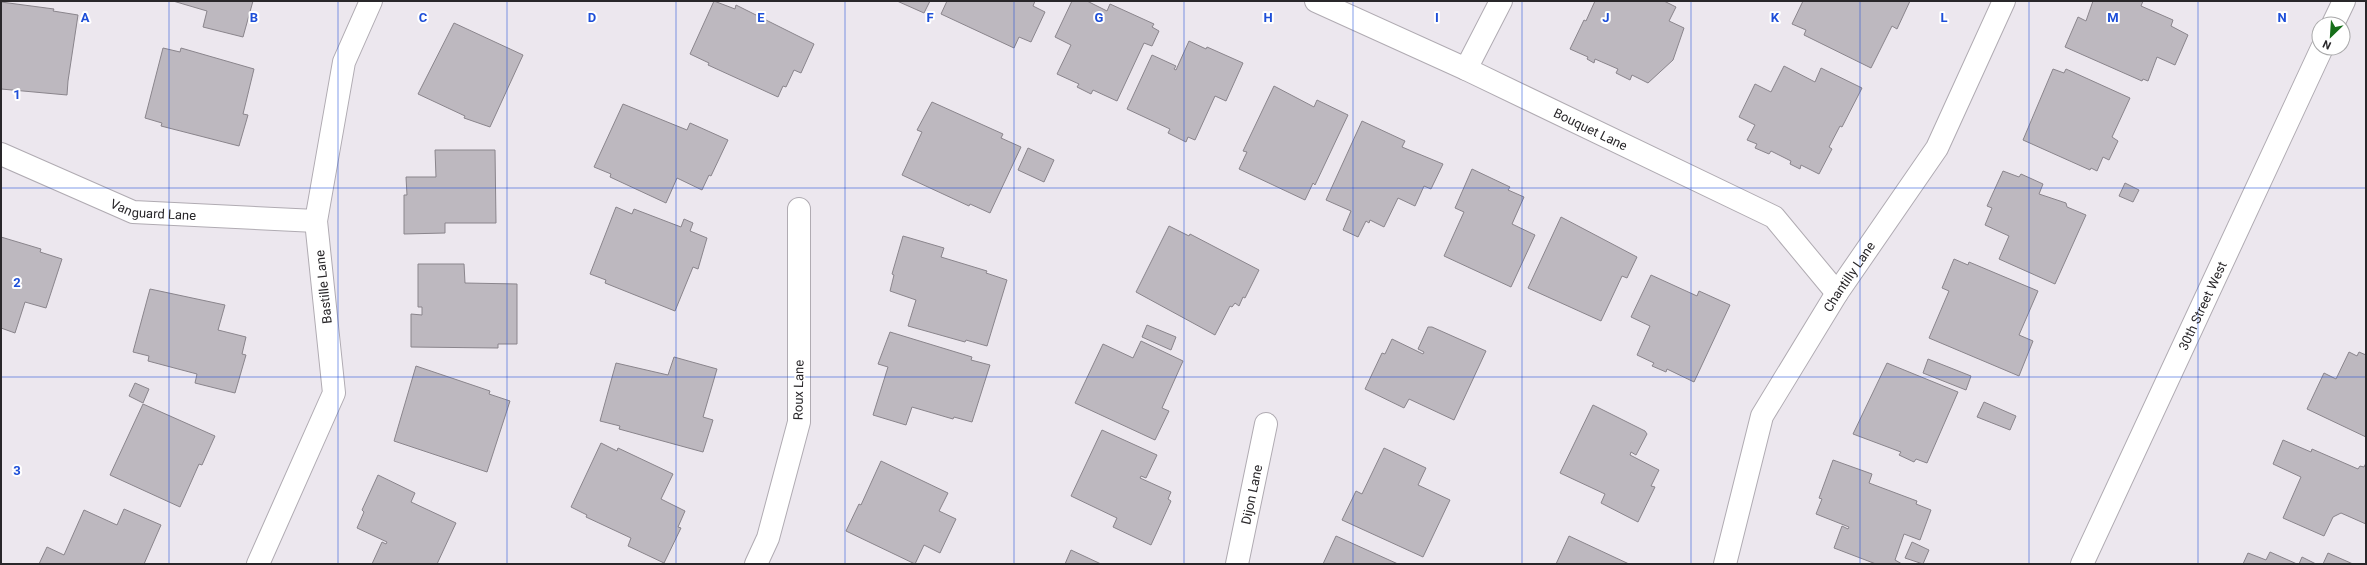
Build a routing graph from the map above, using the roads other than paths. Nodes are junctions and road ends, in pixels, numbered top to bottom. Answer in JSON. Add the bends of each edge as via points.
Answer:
{"nodes":[{"id":1,"x":371,"y":1,"type":"edge"},
{"id":2,"x":1316,"y":1,"type":"edge"},
{"id":3,"x":1501,"y":1,"type":"edge"},
{"id":4,"x":2004,"y":1,"type":"edge"},
{"id":5,"x":2344,"y":1,"type":"edge"},
{"id":6,"x":2337,"y":16,"type":"edge"},
{"id":7,"x":2318,"y":56,"type":"edge"},
{"id":8,"x":1466,"y":68,"type":"junction"},
{"id":9,"x":1,"y":154,"type":"edge"},
{"id":10,"x":799,"y":209,"type":"dead end"},
{"id":11,"x":316,"y":220,"type":"junction"},
{"id":12,"x":1837,"y":293,"type":"junction"},
{"id":13,"x":1266,"y":424,"type":"dead end"},
{"id":14,"x":258,"y":564,"type":"edge"},
{"id":15,"x":756,"y":564,"type":"edge"},
{"id":16,"x":1236,"y":564,"type":"edge"},
{"id":17,"x":1725,"y":564,"type":"edge"},
{"id":18,"x":2082,"y":564,"type":"edge"}],
"edges":[{"from":1,"to":11,"type":"street","name":"Bastille Lane","via":[[344,62]]},
{"from":2,"to":8,"type":"street","name":"Bouquet Lane"},
{"from":3,"to":8,"type":"street"},
{"from":4,"to":12,"type":"street","name":"Chantilly Lane","via":[[1937,148]]},
{"from":5,"to":6,"type":"street"},
{"from":7,"to":18,"type":"street","name":"30th Street West"},
{"from":8,"to":12,"type":"street","name":"Bouquet Lane","via":[[1774,217]]},
{"from":9,"to":11,"type":"street","name":"Vanguard Lane","via":[[133,212]]},
{"from":10,"to":15,"type":"street","name":"Roux Lane","via":[[799,422],[768,538]]},
{"from":11,"to":14,"type":"street","name":"Bastille Lane","via":[[334,393]]},
{"from":12,"to":17,"type":"street","name":"Chantilly Lane","via":[[1762,416]]},
{"from":13,"to":16,"type":"street","name":"Dijon Lane"}]}
